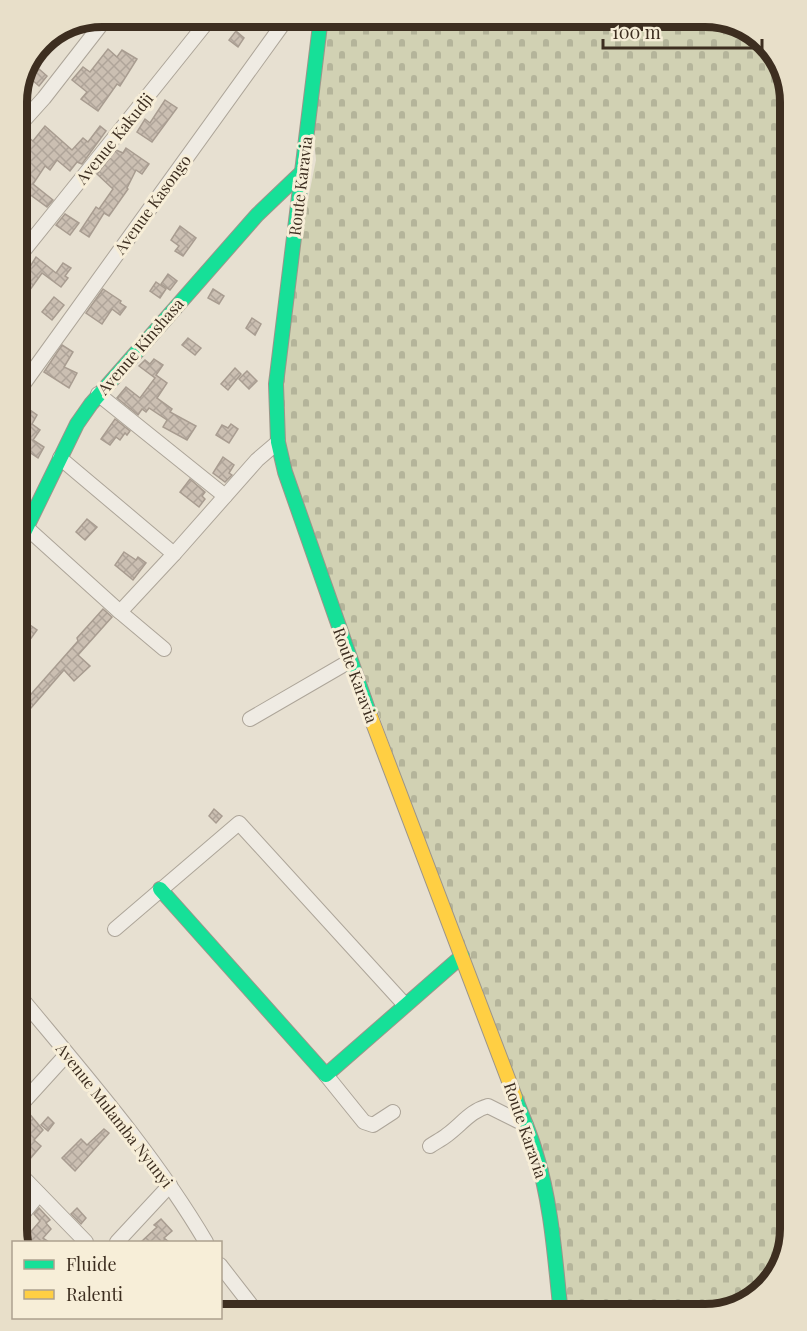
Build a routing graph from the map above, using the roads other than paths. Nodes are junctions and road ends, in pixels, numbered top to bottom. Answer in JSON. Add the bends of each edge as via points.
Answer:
{"nodes":[{"id":1,"x":98,"y":27,"type":"edge"},
{"id":2,"x":202,"y":27,"type":"edge"},
{"id":3,"x":280,"y":27,"type":"edge"},
{"id":4,"x":320,"y":27,"type":"edge"},
{"id":5,"x":27,"y":117,"type":"edge"},
{"id":6,"x":302,"y":172,"type":"junction"},
{"id":7,"x":27,"y":246,"type":"edge"},
{"id":8,"x":27,"y":379,"type":"edge"},
{"id":9,"x":98,"y":394,"type":"junction"},
{"id":10,"x":278,"y":442,"type":"junction"},
{"id":11,"x":60,"y":458,"type":"junction"},
{"id":12,"x":225,"y":496,"type":"junction"},
{"id":13,"x":27,"y":514,"type":"edge"},
{"id":14,"x":27,"y":528,"type":"edge"},
{"id":15,"x":174,"y":554,"type":"junction"},
{"id":16,"x":120,"y":612,"type":"junction"},
{"id":17,"x":164,"y":649,"type":"dead end"},
{"id":18,"x":350,"y":661,"type":"junction"},
{"id":19,"x":250,"y":719,"type":"dead end"},
{"id":20,"x":160,"y":889,"type":"junction"},
{"id":21,"x":115,"y":929,"type":"dead end"},
{"id":22,"x":462,"y":956,"type":"junction"},
{"id":23,"x":405,"y":1005,"type":"junction"},
{"id":24,"x":27,"y":1006,"type":"edge"},
{"id":25,"x":67,"y":1054,"type":"junction"},
{"id":26,"x":326,"y":1075,"type":"junction"},
{"id":27,"x":27,"y":1097,"type":"edge"},
{"id":28,"x":393,"y":1112,"type":"dead end"},
{"id":29,"x":526,"y":1125,"type":"junction"},
{"id":30,"x":430,"y":1146,"type":"dead end"},
{"id":31,"x":27,"y":1182,"type":"edge"},
{"id":32,"x":170,"y":1185,"type":"junction"},
{"id":33,"x":39,"y":1194,"type":"junction"},
{"id":34,"x":27,"y":1208,"type":"edge"},
{"id":35,"x":85,"y":1241,"type":"edge"},
{"id":36,"x":118,"y":1241,"type":"edge"},
{"id":37,"x":205,"y":1241,"type":"edge"},
{"id":38,"x":222,"y":1268,"type":"edge"},
{"id":39,"x":250,"y":1304,"type":"edge"},
{"id":40,"x":560,"y":1304,"type":"edge"}],
"edges":[{"from":1,"to":5,"type":"street"},
{"from":2,"to":7,"type":"street","name":"Avenue Kakudji"},
{"from":3,"to":8,"type":"street","name":"Avenue Kasongo"},
{"from":4,"to":6,"type":"street","name":"Route Karavia"},
{"from":6,"to":9,"type":"street","name":"Avenue Kinshasa","via":[[257,215]]},
{"from":6,"to":10,"type":"street","name":"Route Karavia","via":[[276,384]]},
{"from":9,"to":11,"type":"street","name":"Avenue Kinshasa"},
{"from":9,"to":12,"type":"street"},
{"from":10,"to":12,"type":"street"},
{"from":10,"to":18,"type":"street","name":"Route Karavia","via":[[301,522]]},
{"from":11,"to":13,"type":"street","name":"Avenue Kinshasa"},
{"from":11,"to":15,"type":"street"},
{"from":12,"to":15,"type":"street"},
{"from":14,"to":16,"type":"street"},
{"from":15,"to":16,"type":"street"},
{"from":16,"to":17,"type":"street"},
{"from":18,"to":19,"type":"street"},
{"from":18,"to":22,"type":"street","name":"Route Karavia"},
{"from":20,"to":21,"type":"street"},
{"from":20,"to":23,"type":"street","via":[[239,823]]},
{"from":20,"to":26,"type":"street"},
{"from":22,"to":23,"type":"street"},
{"from":22,"to":29,"type":"street","name":"Route Karavia"},
{"from":23,"to":26,"type":"street"},
{"from":24,"to":25,"type":"street","name":"Avenue Mulamba Nyunyi"},
{"from":25,"to":27,"type":"street"},
{"from":25,"to":32,"type":"street","name":"Avenue Mulamba Nyunyi"},
{"from":26,"to":28,"type":"street","via":[[364,1122],[373,1125]]},
{"from":29,"to":30,"type":"street","via":[[488,1106],[466,1117]]},
{"from":29,"to":40,"type":"street","name":"Route Karavia","via":[[544,1183]]},
{"from":31,"to":33,"type":"street"},
{"from":32,"to":36,"type":"street"},
{"from":32,"to":37,"type":"street","name":"Avenue Mulamba Nyunyi"},
{"from":33,"to":34,"type":"street"},
{"from":33,"to":35,"type":"street"},
{"from":38,"to":39,"type":"street"}]}
